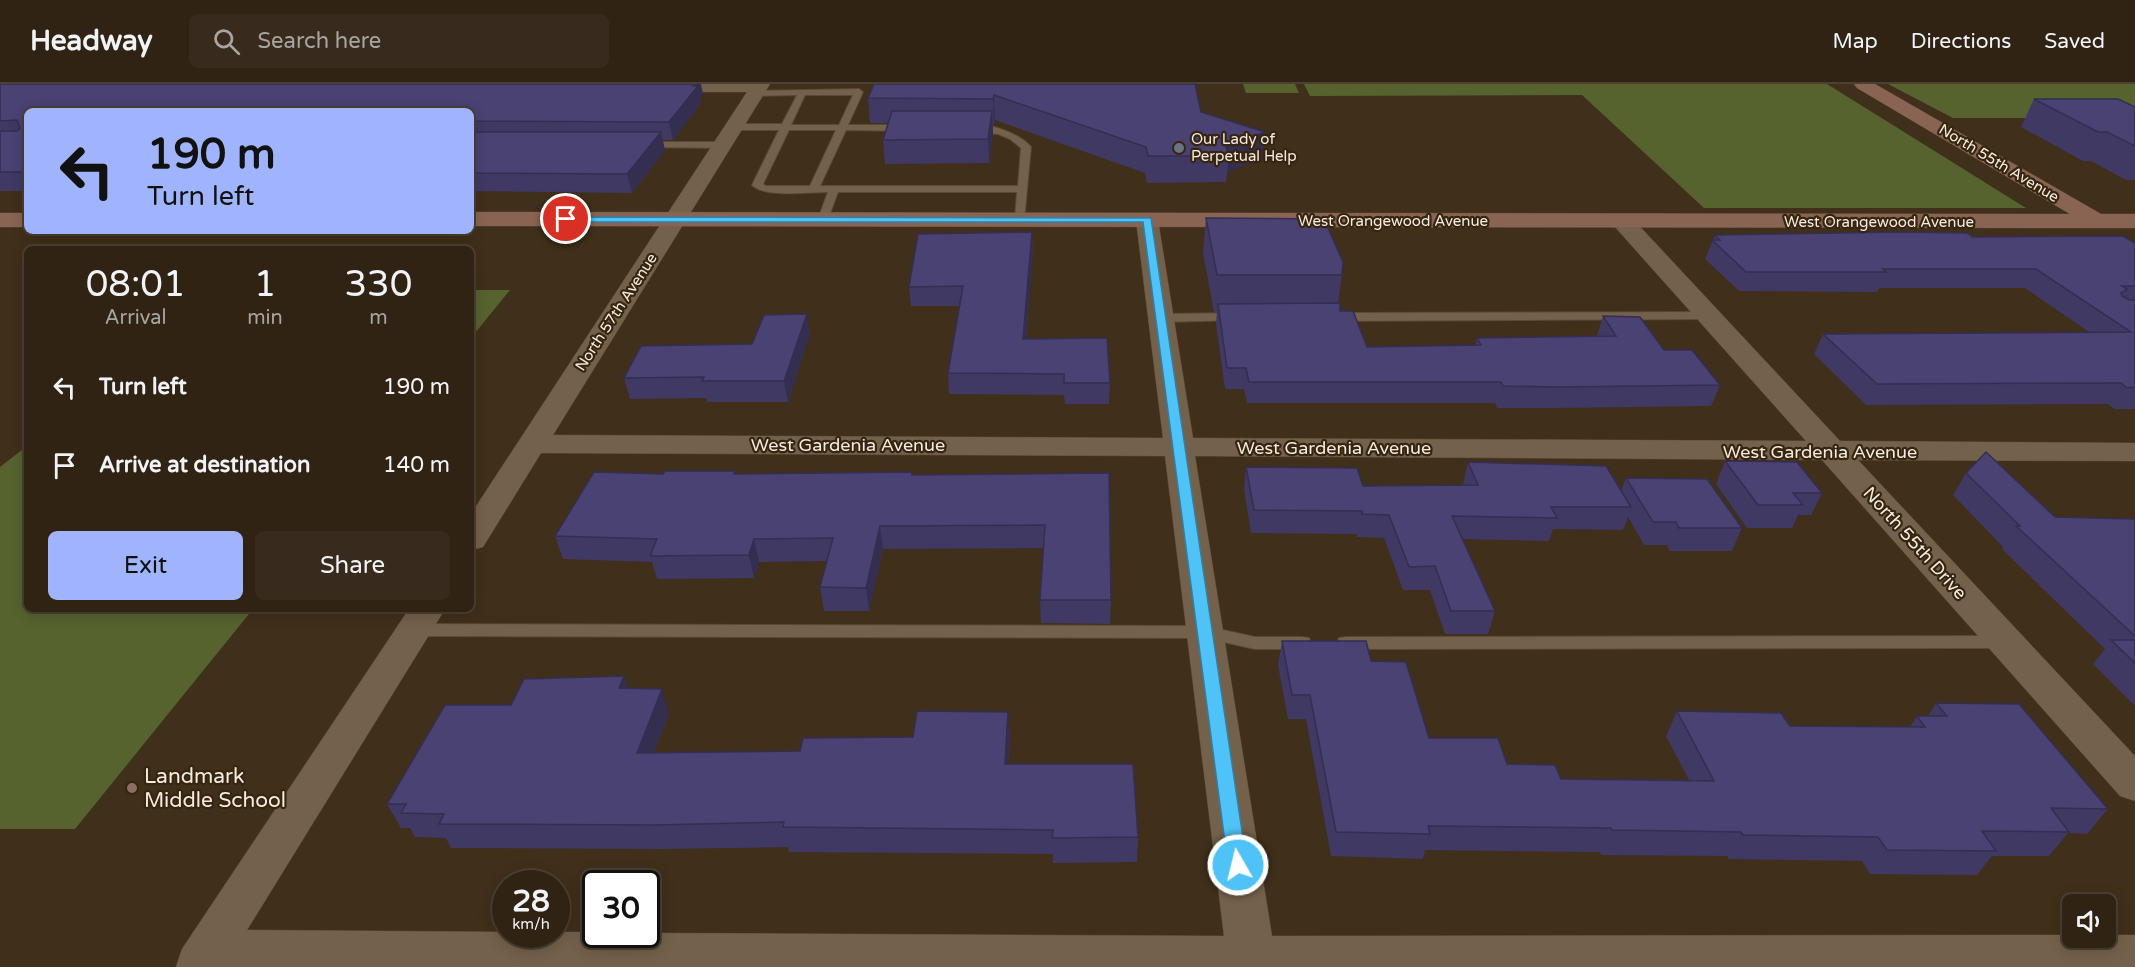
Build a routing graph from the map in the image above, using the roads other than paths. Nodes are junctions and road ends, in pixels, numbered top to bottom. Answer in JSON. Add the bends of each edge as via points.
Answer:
{"nodes":[{"id":1,"x":1863,"y":84,"type":"edge"},
{"id":2,"x":640,"y":87,"type":"edge"},
{"id":3,"x":759,"y":88,"type":"edge"},
{"id":4,"x":802,"y":93,"type":"junction"},
{"id":5,"x":734,"y":128,"type":"junction"},
{"id":6,"x":785,"y":128,"type":"junction"},
{"id":7,"x":843,"y":128,"type":"junction"},
{"id":8,"x":924,"y":128,"type":"edge"},
{"id":9,"x":959,"y":128,"type":"edge"},
{"id":10,"x":627,"y":145,"type":"edge"},
{"id":11,"x":722,"y":145,"type":"junction"},
{"id":12,"x":814,"y":188,"type":"junction"},
{"id":13,"x":834,"y":189,"type":"junction"},
{"id":14,"x":1021,"y":189,"type":"junction"},
{"id":15,"x":474,"y":219,"type":"edge"},
{"id":16,"x":676,"y":219,"type":"junction"},
{"id":17,"x":823,"y":219,"type":"junction"},
{"id":18,"x":1020,"y":219,"type":"junction"},
{"id":19,"x":0,"y":220,"type":"edge"},
{"id":20,"x":24,"y":220,"type":"edge"},
{"id":21,"x":1148,"y":220,"type":"junction"},
{"id":22,"x":2097,"y":221,"type":"junction"},
{"id":23,"x":2135,"y":221,"type":"edge"},
{"id":24,"x":1623,"y":222,"type":"junction"},
{"id":25,"x":2135,"y":243,"type":"edge"},
{"id":26,"x":1708,"y":316,"type":"junction"},
{"id":27,"x":1256,"y":317,"type":"edge"},
{"id":28,"x":1316,"y":317,"type":"edge"},
{"id":29,"x":1161,"y":318,"type":"junction"},
{"id":30,"x":532,"y":444,"type":"junction"},
{"id":31,"x":1179,"y":447,"type":"junction"},
{"id":32,"x":1832,"y":452,"type":"junction"},
{"id":33,"x":2135,"y":452,"type":"edge"},
{"id":34,"x":474,"y":535,"type":"edge"},
{"id":35,"x":420,"y":619,"type":"edge"},
{"id":36,"x":1205,"y":632,"type":"junction"},
{"id":37,"x":2006,"y":642,"type":"junction"},
{"id":38,"x":2135,"y":784,"type":"edge"},
{"id":39,"x":2135,"y":957,"type":"edge"},
{"id":40,"x":203,"y":959,"type":"edge"},
{"id":41,"x":1251,"y":963,"type":"edge"}],
"edges":[{"from":1,"to":22,"type":"street","name":"North 55th Avenue"},
{"from":2,"to":3,"type":"street"},
{"from":3,"to":4,"type":"lane"},
{"from":3,"to":5,"type":"street","name":"North 57th Avenue"},
{"from":4,"to":6,"type":"lane"},
{"from":4,"to":7,"type":"lane","via":[[859,92]]},
{"from":5,"to":6,"type":"lane"},
{"from":5,"to":11,"type":"street","name":"North 57th Avenue"},
{"from":6,"to":7,"type":"lane"},
{"from":6,"to":12,"type":"lane","via":[[757,185],[764,189]]},
{"from":7,"to":8,"type":"lane"},
{"from":7,"to":12,"type":"lane"},
{"from":9,"to":14,"type":"lane","via":[[993,129],[1018,138],[1026,147]]},
{"from":10,"to":11,"type":"lane"},
{"from":11,"to":16,"type":"street","name":"North 57th Avenue"},
{"from":12,"to":13,"type":"lane"},
{"from":13,"to":14,"type":"lane"},
{"from":13,"to":17,"type":"lane"},
{"from":14,"to":18,"type":"lane"},
{"from":15,"to":16,"type":"street","name":"West Orangewood Avenue"},
{"from":16,"to":17,"type":"street","name":"West Orangewood Avenue"},
{"from":16,"to":30,"type":"street","name":"North 57th Avenue"},
{"from":17,"to":18,"type":"street","name":"West Orangewood Avenue"},
{"from":18,"to":21,"type":"street","name":"West Orangewood Avenue"},
{"from":19,"to":20,"type":"street"},
{"from":21,"to":24,"type":"street","name":"West Orangewood Avenue"},
{"from":21,"to":29,"type":"street"},
{"from":22,"to":23,"type":"street","name":"West Orangewood Avenue"},
{"from":22,"to":24,"type":"street","name":"West Orangewood Avenue"},
{"from":22,"to":25,"type":"street","name":"North 55th Avenue"},
{"from":24,"to":26,"type":"street","name":"North 55th Drive"},
{"from":26,"to":28,"type":"lane"},
{"from":26,"to":32,"type":"street","name":"North 55th Drive"},
{"from":27,"to":29,"type":"lane"},
{"from":29,"to":31,"type":"street"},
{"from":30,"to":31,"type":"street","name":"West Gardenia Avenue"},
{"from":30,"to":34,"type":"street","name":"North 57th Avenue"},
{"from":31,"to":32,"type":"street","name":"West Gardenia Avenue"},
{"from":31,"to":36,"type":"street"},
{"from":32,"to":33,"type":"street","name":"West Gardenia Avenue"},
{"from":32,"to":37,"type":"street","name":"North 55th Drive"},
{"from":35,"to":36,"type":"lane"},
{"from":35,"to":40,"type":"street"},
{"from":36,"to":37,"type":"lane","via":[[1255,643]]},
{"from":36,"to":41,"type":"street"},
{"from":37,"to":38,"type":"street","name":"North 55th Drive"},
{"from":39,"to":41,"type":"street"},
{"from":40,"to":41,"type":"street"}]}
